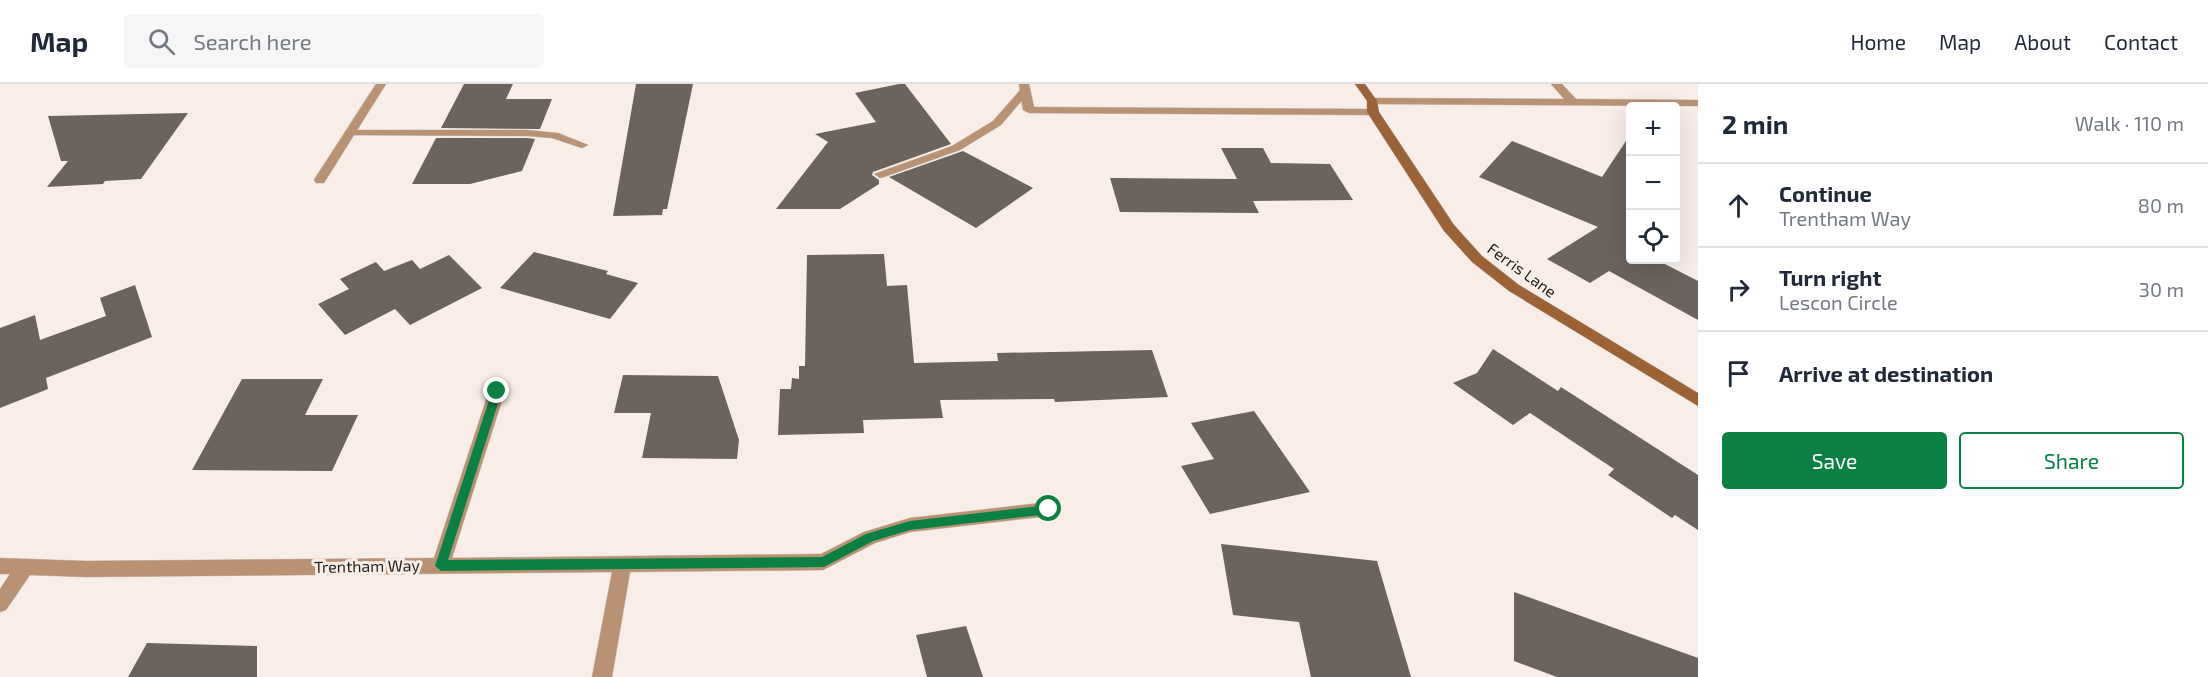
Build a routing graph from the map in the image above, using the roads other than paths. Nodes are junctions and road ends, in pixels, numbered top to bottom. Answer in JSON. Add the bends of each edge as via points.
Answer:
{"nodes":[{"id":1,"x":381,"y":84,"type":"edge"},
{"id":2,"x":1360,"y":84,"type":"edge"},
{"id":3,"x":1556,"y":84,"type":"edge"},
{"id":4,"x":1024,"y":87,"type":"edge"},
{"id":5,"x":1574,"y":102,"type":"junction"},
{"id":6,"x":1698,"y":103,"type":"edge"},
{"id":7,"x":1372,"y":106,"type":"junction"},
{"id":8,"x":350,"y":133,"type":"junction"},
{"id":9,"x":582,"y":145,"type":"dead end"},
{"id":10,"x":880,"y":174,"type":"dead end"},
{"id":11,"x":320,"y":180,"type":"dead end"},
{"id":12,"x":497,"y":391,"type":"dead end"},
{"id":13,"x":1698,"y":400,"type":"edge"},
{"id":14,"x":1049,"y":509,"type":"dead end"},
{"id":15,"x":622,"y":564,"type":"junction"},
{"id":16,"x":26,"y":566,"type":"junction"},
{"id":17,"x":441,"y":566,"type":"junction"},
{"id":18,"x":0,"y":567,"type":"edge"},
{"id":19,"x":0,"y":604,"type":"edge"},
{"id":20,"x":602,"y":677,"type":"edge"}],
"edges":[{"from":1,"to":8,"type":"street"},
{"from":2,"to":7,"type":"street","name":"Ferris Lane"},
{"from":3,"to":5,"type":"street"},
{"from":4,"to":7,"type":"street","via":[[1029,110]]},
{"from":4,"to":10,"type":"street","via":[[998,123],[956,148]]},
{"from":5,"to":6,"type":"street"},
{"from":5,"to":7,"type":"street"},
{"from":7,"to":13,"type":"street","name":"Ferris Lane","via":[[1449,228],[1477,259],[1514,288]]},
{"from":8,"to":9,"type":"street","via":[[527,133],[554,135]]},
{"from":8,"to":11,"type":"street"},
{"from":12,"to":17,"type":"street"},
{"from":14,"to":15,"type":"street","name":"Trentham Way","via":[[910,525],[870,537],[824,562]]},
{"from":15,"to":17,"type":"street","name":"Trentham Way"},
{"from":15,"to":20,"type":"street"},
{"from":16,"to":17,"type":"street","name":"Trentham Way"},
{"from":16,"to":18,"type":"street","name":"Trentham Way"},
{"from":16,"to":19,"type":"street"}]}
